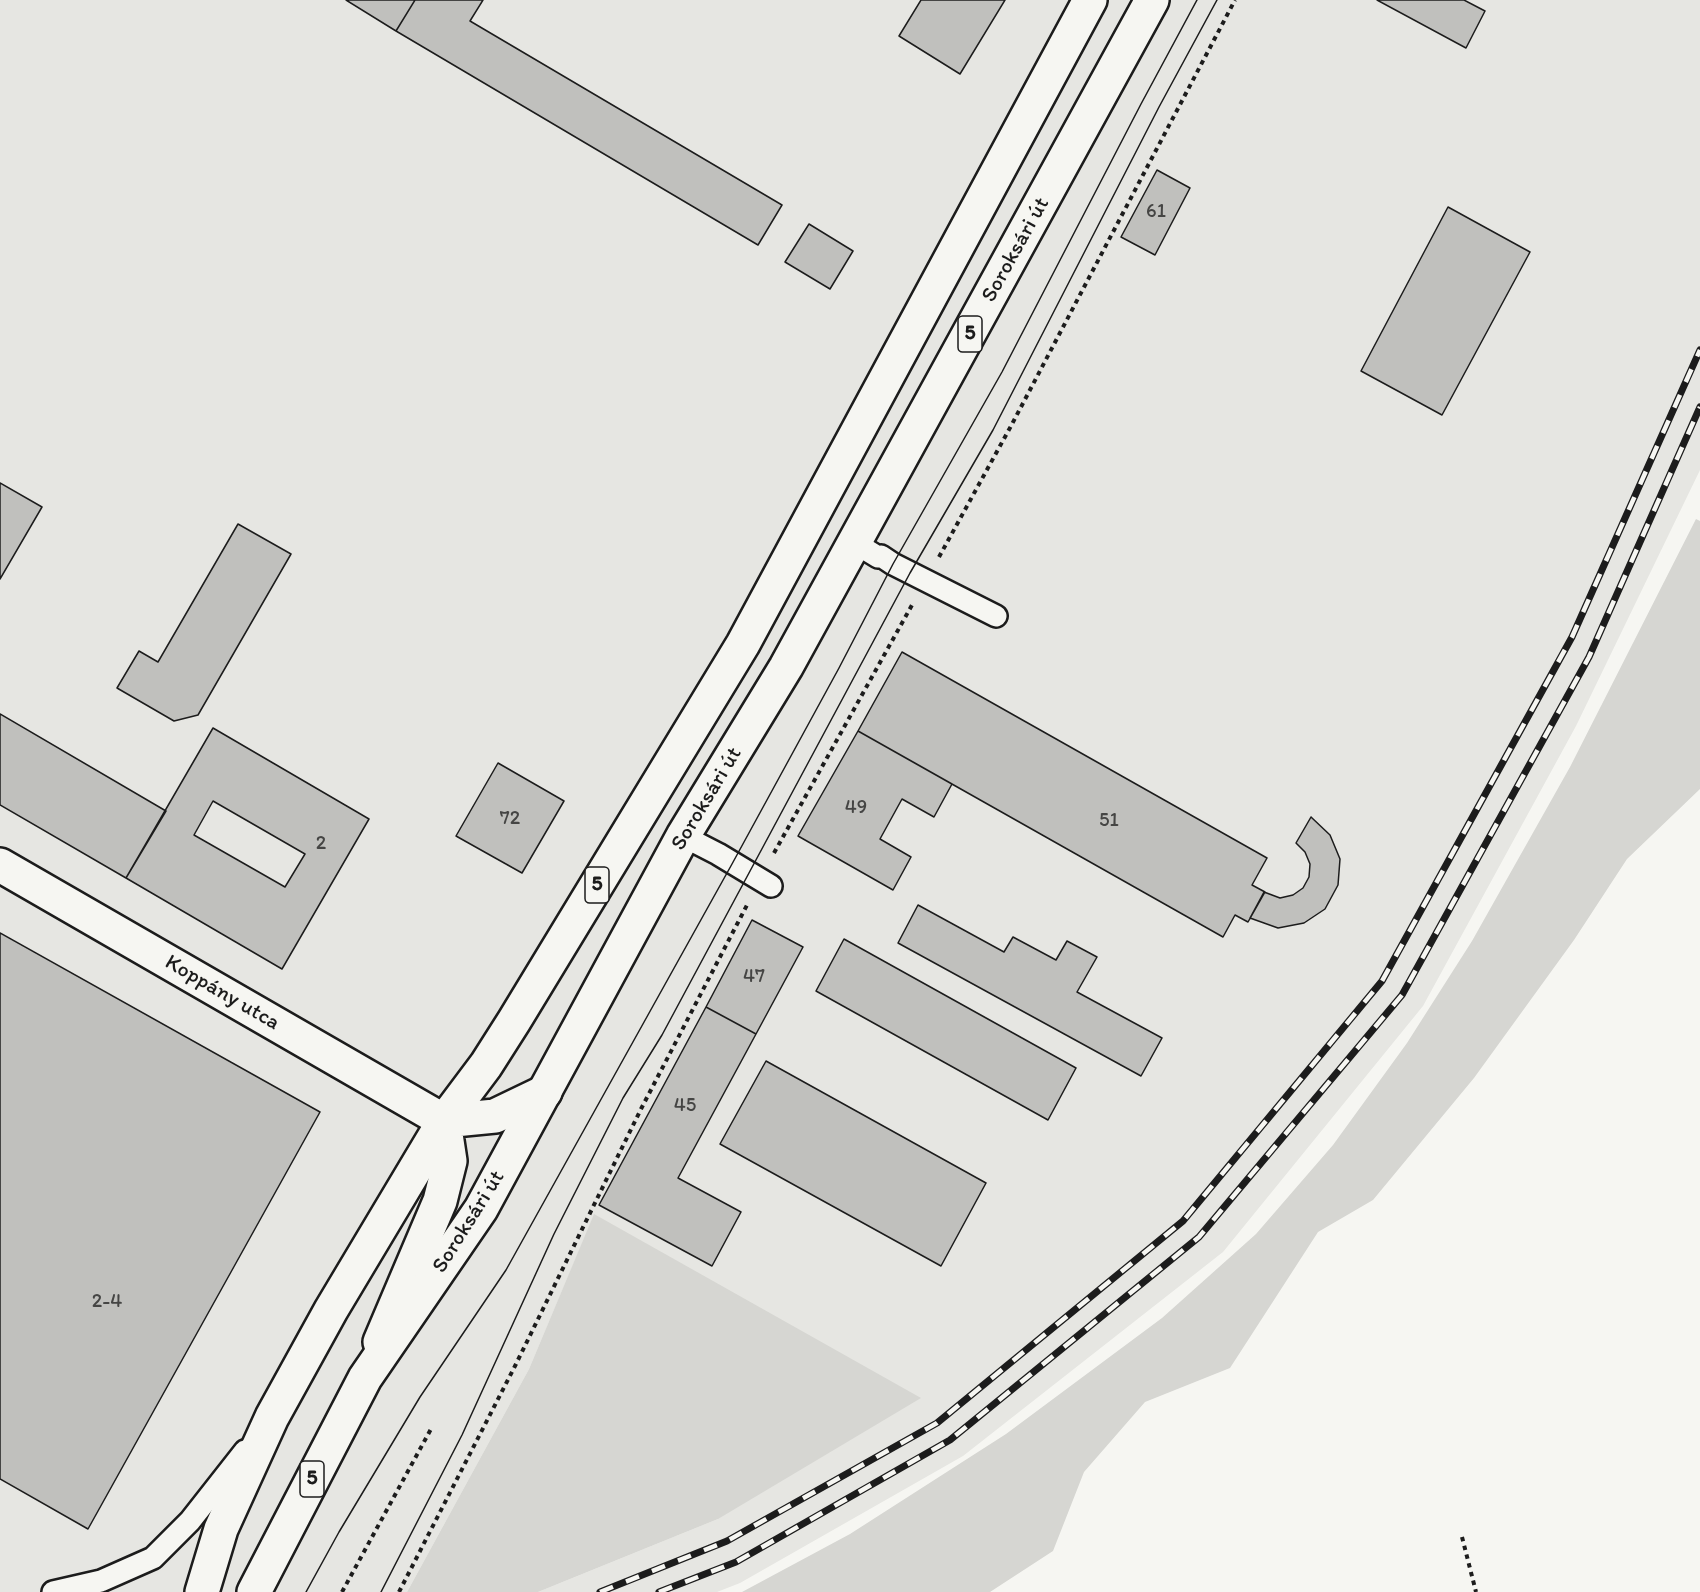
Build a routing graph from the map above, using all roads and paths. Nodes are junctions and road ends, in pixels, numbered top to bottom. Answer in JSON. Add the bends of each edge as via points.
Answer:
{"nodes":[{"id":1,"x":1090,"y":0,"type":"edge"},
{"id":2,"x":1152,"y":0,"type":"edge"},
{"id":3,"x":855,"y":543,"type":"junction"},
{"id":4,"x":996,"y":616,"type":"dead end"},
{"id":5,"x":683,"y":836,"type":"junction"},
{"id":6,"x":0,"y":866,"type":"edge"},
{"id":7,"x":771,"y":886,"type":"dead end"},
{"id":8,"x":545,"y":1092,"type":"junction"},
{"id":9,"x":641,"y":1109,"type":"dead end"},
{"id":10,"x":444,"y":1121,"type":"junction"},
{"id":11,"x":365,"y":1378,"type":"junction"},
{"id":12,"x":272,"y":1417,"type":"junction"},
{"id":13,"x":431,"y":1429,"type":"dead end"},
{"id":14,"x":1462,"y":1537,"type":"dead end"},
{"id":15,"x":53,"y":1592,"type":"edge"},
{"id":16,"x":202,"y":1592,"type":"edge"},
{"id":17,"x":254,"y":1592,"type":"edge"},
{"id":18,"x":342,"y":1592,"type":"edge"},
{"id":19,"x":399,"y":1592,"type":"edge"},
{"id":20,"x":1476,"y":1592,"type":"edge"}],
"edges":[{"from":1,"to":10,"type":"main road","number":"5","via":[[743,644],[514,1021]]},
{"from":2,"to":3,"type":"main road","name":"Soroksári út","number":"5"},
{"from":3,"to":4,"type":"lane"},
{"from":3,"to":5,"type":"main road","name":"Soroksári út","number":"5","via":[[786,667]]},
{"from":5,"to":7,"type":"lane"},
{"from":5,"to":8,"type":"main road","name":"Soroksári út","number":"5"},
{"from":6,"to":10,"type":"main road","name":"Koppány utca"},
{"from":8,"to":10,"type":"main road","via":[[495,1116]]},
{"from":8,"to":11,"type":"main road","name":"Soroksári út","number":"5","via":[[481,1209]]},
{"from":9,"to":19,"type":"path"},
{"from":10,"to":11,"type":"main road","via":[[450,1161],[440,1201]]},
{"from":10,"to":12,"type":"main road","number":"5"},
{"from":11,"to":17,"type":"main road","name":"Soroksári út","number":"5"},
{"from":12,"to":15,"type":"lane","via":[[190,1521],[153,1558],[100,1581]]},
{"from":12,"to":16,"type":"main road","number":"5","via":[[221,1530]]},
{"from":13,"to":18,"type":"path"},
{"from":14,"to":20,"type":"path"}]}
